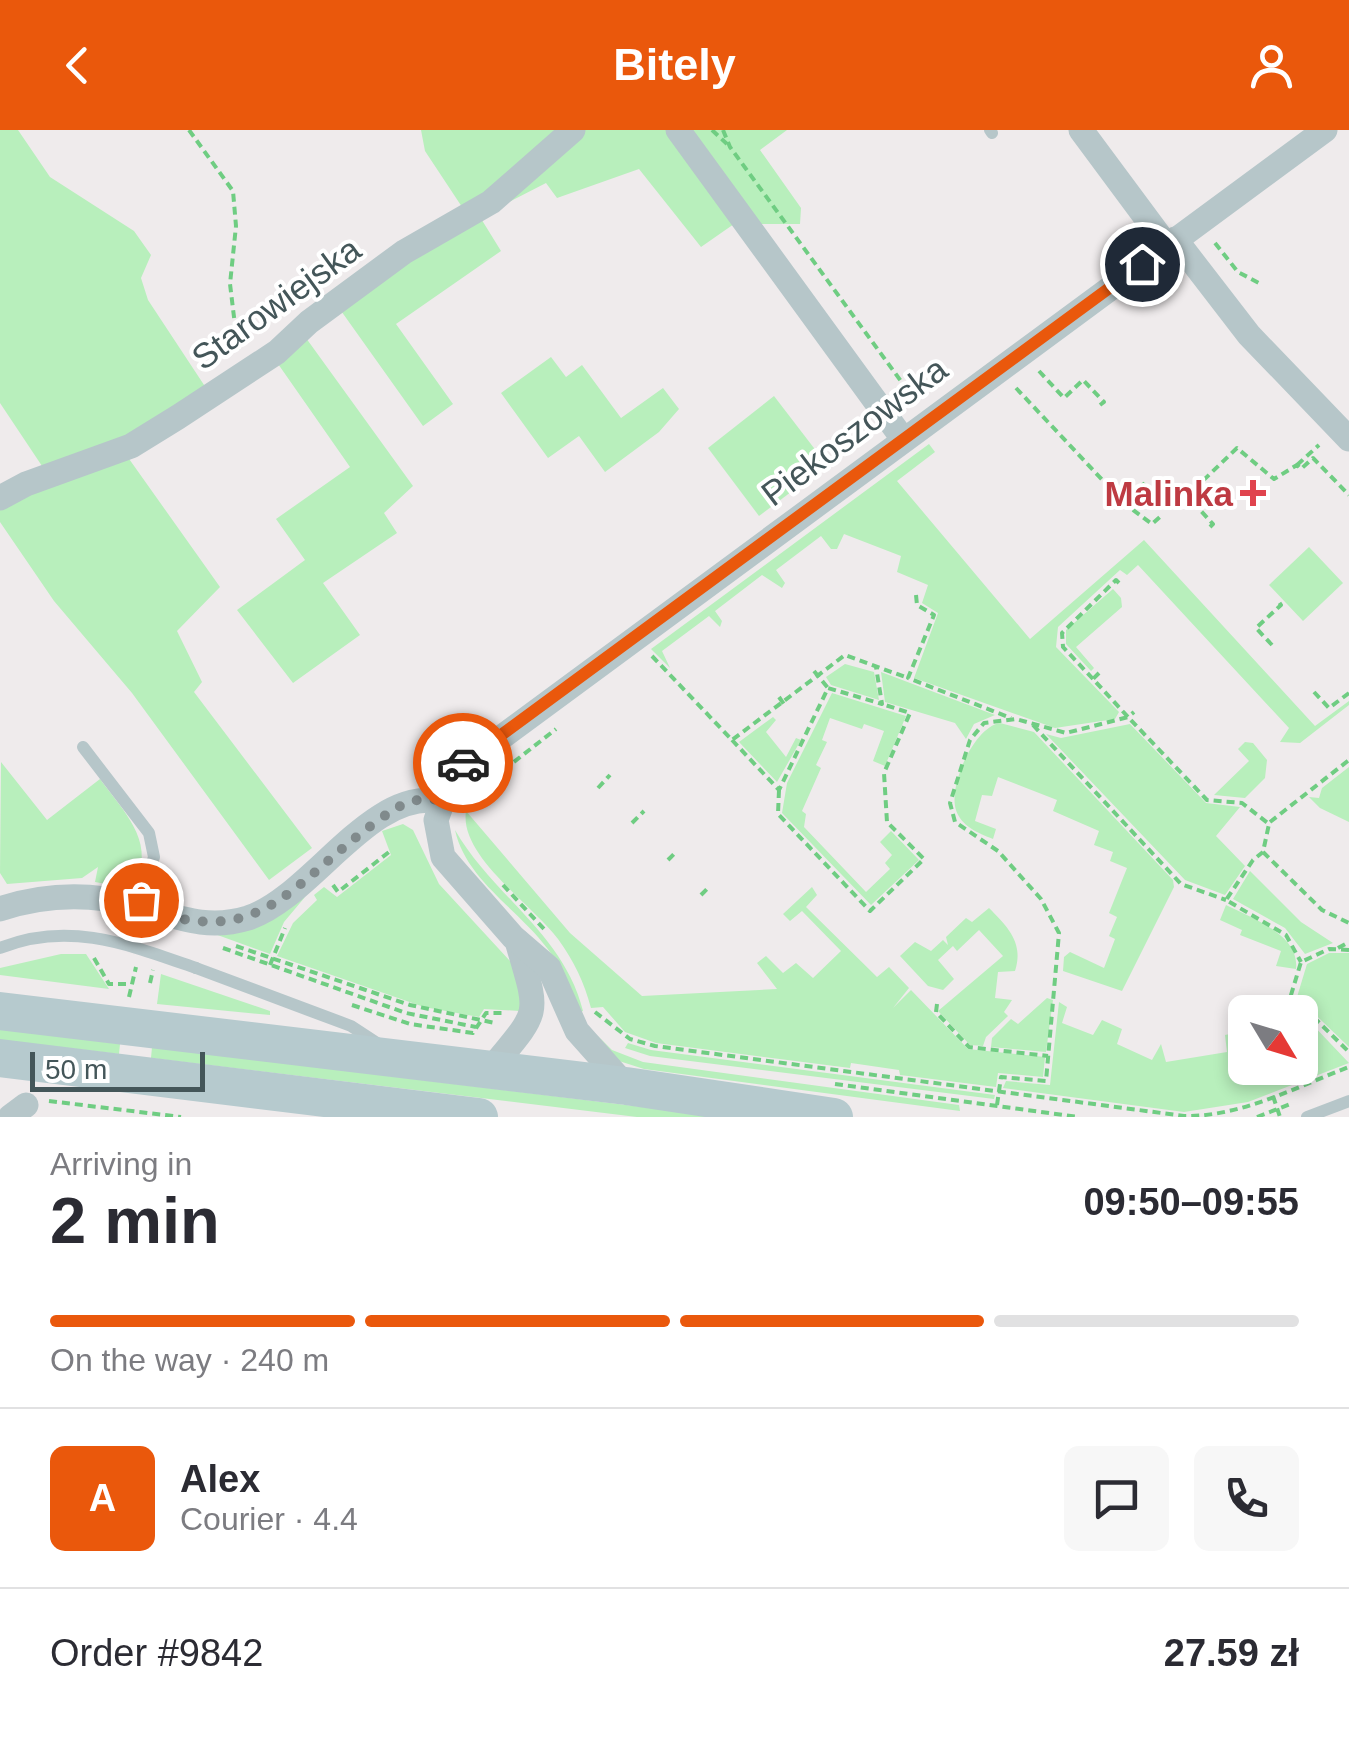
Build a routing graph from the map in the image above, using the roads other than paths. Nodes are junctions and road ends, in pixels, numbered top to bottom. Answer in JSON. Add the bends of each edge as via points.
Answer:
{"nodes":[{"id":1,"x":573,"y":130,"type":"edge"},
{"id":2,"x":678,"y":130,"type":"edge"},
{"id":3,"x":1081,"y":130,"type":"edge"},
{"id":4,"x":1325,"y":130,"type":"edge"},
{"id":5,"x":1166,"y":240,"type":"junction"},
{"id":6,"x":1343,"y":433,"type":"edge"},
{"id":7,"x":902,"y":439,"type":"junction"},
{"id":8,"x":0,"y":498,"type":"edge"},
{"id":9,"x":84,"y":747,"type":"dead end"},
{"id":10,"x":452,"y":802,"type":"junction"},
{"id":11,"x":139,"y":906,"type":"junction"},
{"id":12,"x":0,"y":909,"type":"edge"},
{"id":13,"x":517,"y":941,"type":"junction"},
{"id":14,"x":0,"y":948,"type":"edge"},
{"id":15,"x":0,"y":1011,"type":"edge"},
{"id":16,"x":0,"y":1058,"type":"edge"},
{"id":17,"x":398,"y":1058,"type":"junction"},
{"id":18,"x":490,"y":1070,"type":"junction"},
{"id":19,"x":626,"y":1086,"type":"junction"},
{"id":20,"x":829,"y":1100,"type":"edge"},
{"id":21,"x":1349,"y":1101,"type":"edge"},
{"id":22,"x":479,"y":1117,"type":"edge"},
{"id":23,"x":1306,"y":1117,"type":"edge"}],
"edges":[{"from":1,"to":8,"type":"street","name":"Starowiejska","via":[[492,202],[404,252],[277,352],[132,446]]},
{"from":2,"to":7,"type":"street"},
{"from":3,"to":5,"type":"street"},
{"from":4,"to":5,"type":"street","name":"Piekoszowska"},
{"from":5,"to":6,"type":"street"},
{"from":5,"to":7,"type":"street","name":"Piekoszowska"},
{"from":7,"to":10,"type":"street","name":"Piekoszowska","via":[[474,754],[452,773]]},
{"from":9,"to":11,"type":"lane","via":[[148,833],[154,857]]},
{"from":10,"to":11,"type":"street","via":[[422,798],[398,806],[288,896],[248,918],[191,924]]},
{"from":10,"to":13,"type":"street","via":[[436,834],[443,857]]},
{"from":11,"to":12,"type":"street","via":[[64,896]]},
{"from":13,"to":18,"type":"street","via":[[533,986],[533,1010]]},
{"from":13,"to":19,"type":"street","via":[[549,968],[577,1032]]},
{"from":14,"to":17,"type":"lane","bridge":true,"via":[[83,934],[121,942],[351,1026]]},
{"from":15,"to":17,"type":"main road"},
{"from":16,"to":22,"type":"main road"},
{"from":17,"to":18,"type":"main road"},
{"from":18,"to":19,"type":"main road"},
{"from":19,"to":20,"type":"main road"},
{"from":21,"to":23,"type":"lane"}]}
